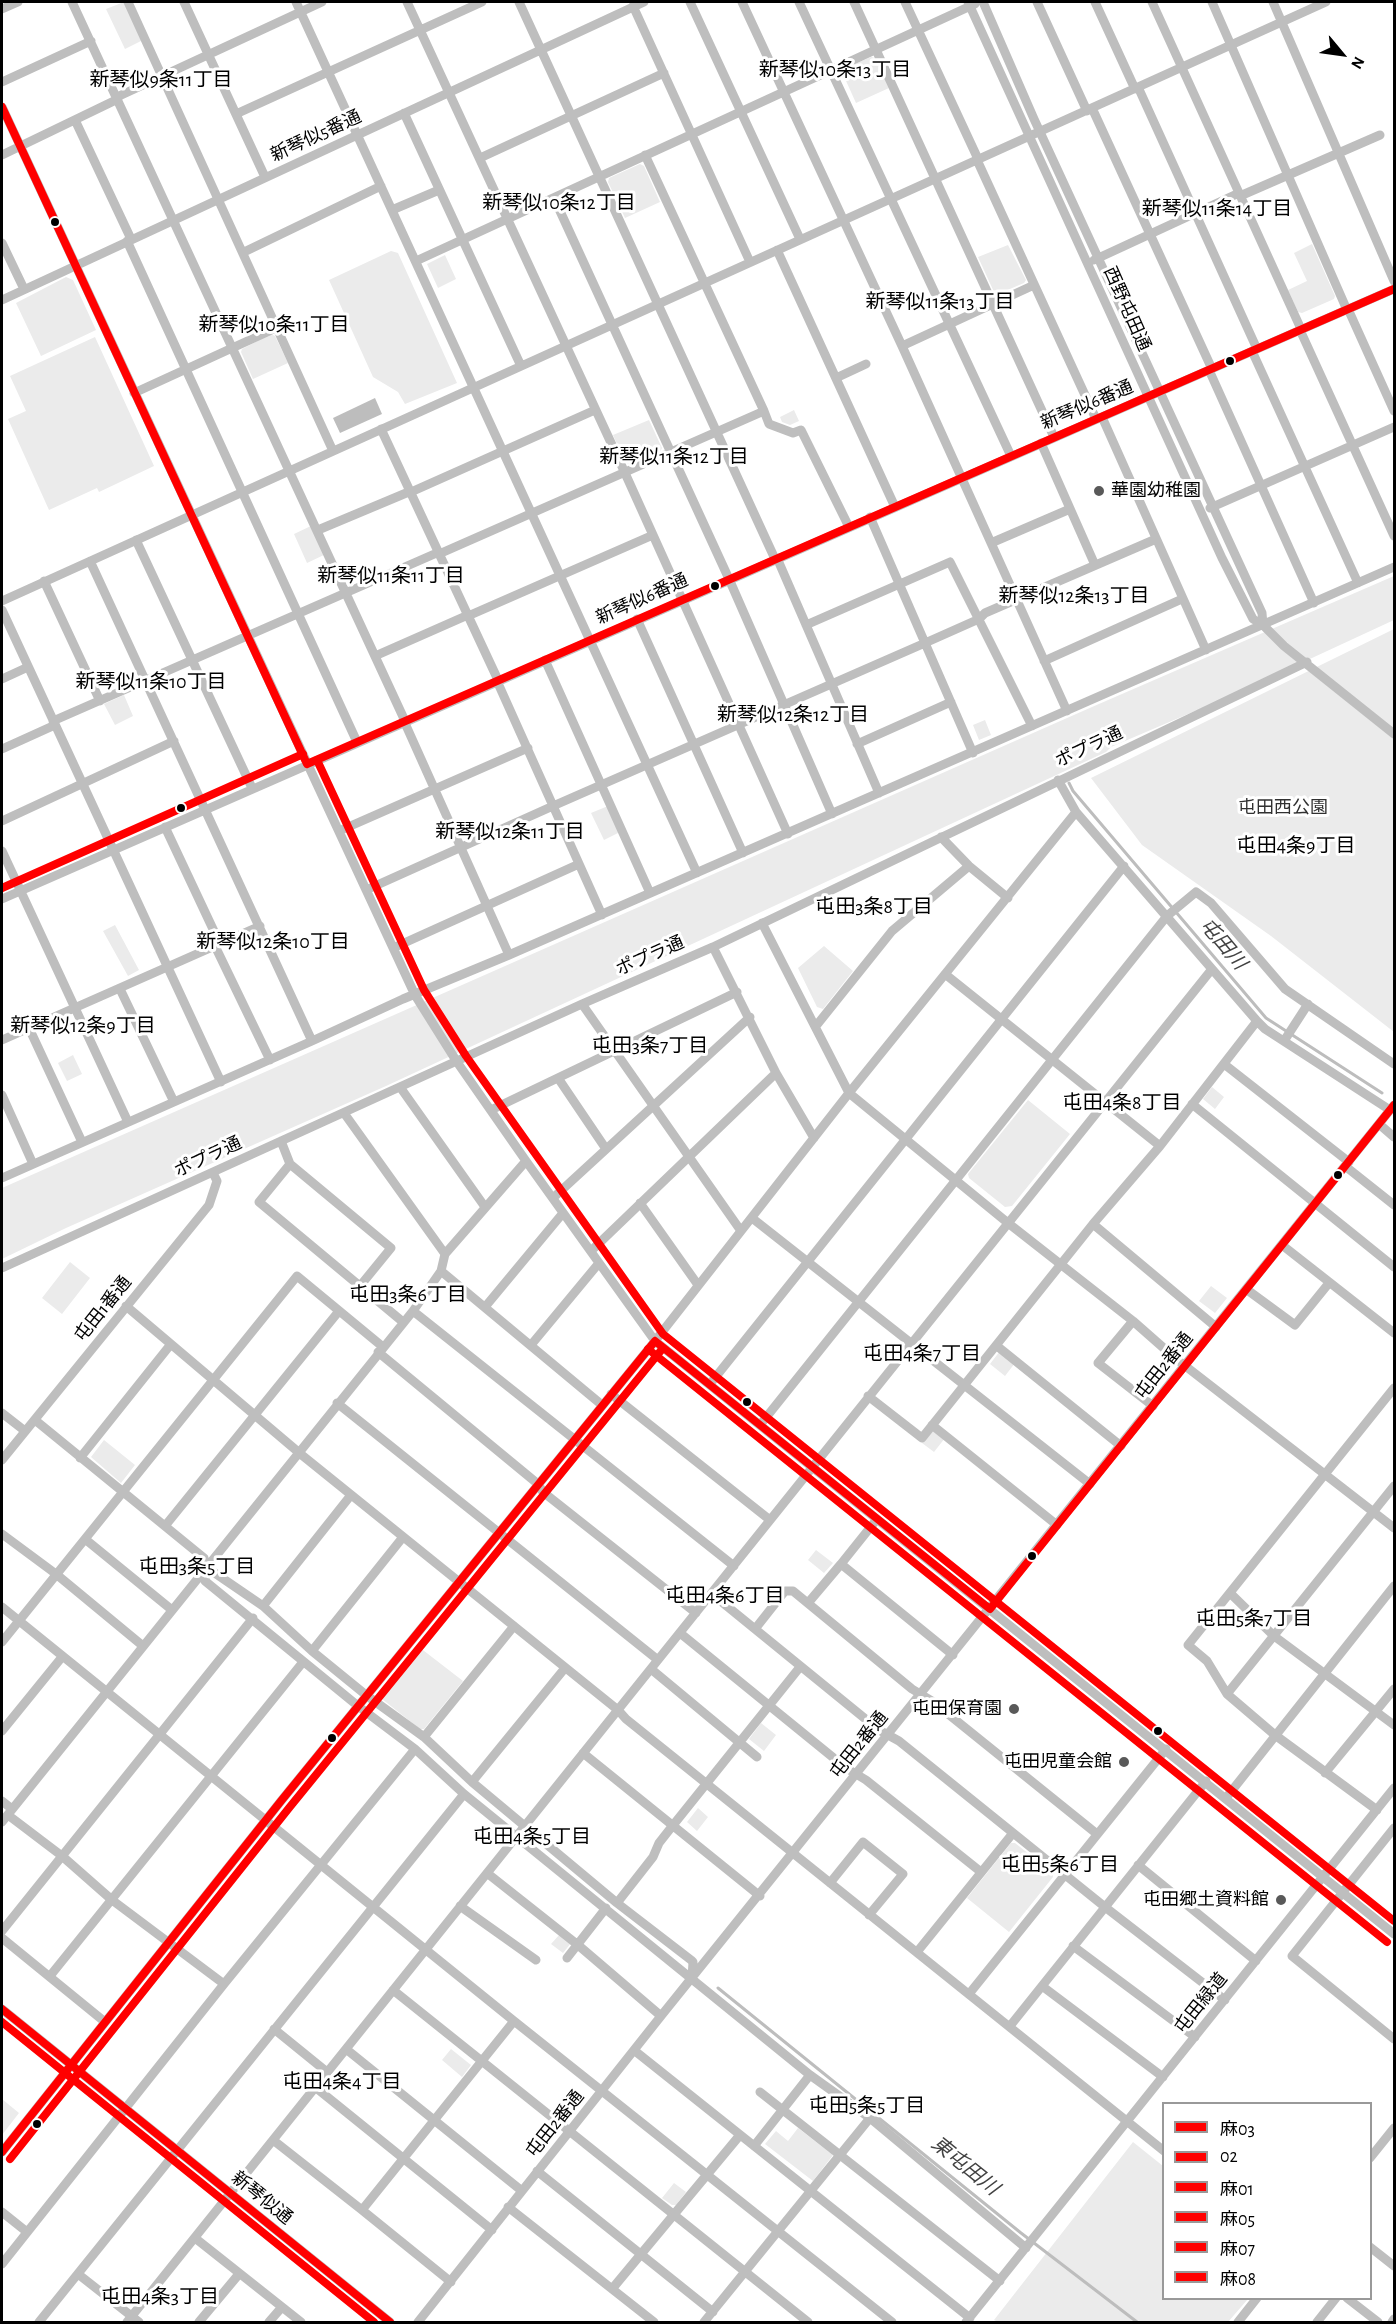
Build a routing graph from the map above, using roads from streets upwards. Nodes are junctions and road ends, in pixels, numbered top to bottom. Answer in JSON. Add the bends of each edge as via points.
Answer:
{"nodes":[{"id":1,"x":18,"y":2,"type":"edge"},
{"id":2,"x":72,"y":2,"type":"edge"},
{"id":3,"x":128,"y":2,"type":"edge"},
{"id":4,"x":184,"y":2,"type":"edge"},
{"id":5,"x":296,"y":2,"type":"edge"},
{"id":6,"x":322,"y":2,"type":"edge"},
{"id":7,"x":407,"y":2,"type":"edge"},
{"id":8,"x":482,"y":2,"type":"edge"},
{"id":9,"x":519,"y":2,"type":"edge"},
{"id":10,"x":644,"y":2,"type":"edge"},
{"id":11,"x":690,"y":2,"type":"edge"},
{"id":12,"x":742,"y":2,"type":"edge"},
{"id":13,"x":799,"y":2,"type":"edge"},
{"id":14,"x":854,"y":2,"type":"edge"},
{"id":15,"x":905,"y":2,"type":"edge"},
{"id":16,"x":1037,"y":2,"type":"edge"},
{"id":17,"x":1095,"y":2,"type":"edge"},
{"id":18,"x":1152,"y":2,"type":"edge"},
{"id":19,"x":1212,"y":2,"type":"edge"},
{"id":20,"x":1273,"y":2,"type":"edge"},
{"id":21,"x":1326,"y":2,"type":"edge"},
{"id":22,"x":975,"y":3,"type":"edge"},
{"id":23,"x":633,"y":6,"type":"junction"},
{"id":24,"x":2,"y":9,"type":"edge"},
{"id":25,"x":300,"y":12,"type":"junction"},
{"id":26,"x":1282,"y":21,"type":"junction"},
{"id":27,"x":419,"y":29,"type":"junction"},
{"id":28,"x":918,"y":29,"type":"junction"},
{"id":29,"x":92,"y":41,"type":"junction"},
{"id":30,"x":1231,"y":45,"type":"junction"},
{"id":31,"x":875,"y":48,"type":"junction"},
{"id":32,"x":542,"y":49,"type":"junction"},
{"id":33,"x":208,"y":54,"type":"junction"},
{"id":34,"x":1182,"y":67,"type":"junction"},
{"id":35,"x":831,"y":69,"type":"junction"},
{"id":36,"x":328,"y":72,"type":"junction"},
{"id":37,"x":664,"y":73,"type":"junction"},
{"id":38,"x":162,"y":75,"type":"junction"},
{"id":39,"x":2,"y":82,"type":"edge"},
{"id":40,"x":1136,"y":88,"type":"junction"},
{"id":41,"x":783,"y":91,"type":"junction"},
{"id":42,"x":449,"y":92,"type":"junction"},
{"id":43,"x":118,"y":98,"type":"junction"},
{"id":44,"x":2,"y":107,"type":"edge"},
{"id":45,"x":1089,"y":109,"type":"junction"},
{"id":46,"x":741,"y":111,"type":"junction"},
{"id":47,"x":404,"y":113,"type":"junction"},
{"id":48,"x":236,"y":114,"type":"junction"},
{"id":49,"x":572,"y":116,"type":"junction"},
{"id":50,"x":75,"y":120,"type":"junction"},
{"id":51,"x":1040,"y":132,"type":"junction"},
{"id":52,"x":691,"y":133,"type":"junction"},
{"id":53,"x":357,"y":135,"type":"junction"},
{"id":54,"x":1380,"y":135,"type":"dead end"},
{"id":55,"x":1029,"y":136,"type":"junction"},
{"id":56,"x":20,"y":146,"type":"junction"},
{"id":57,"x":1339,"y":153,"type":"junction"},
{"id":58,"x":2,"y":155,"type":"edge"},
{"id":59,"x":645,"y":155,"type":"junction"},
{"id":60,"x":480,"y":158,"type":"junction"},
{"id":61,"x":978,"y":160,"type":"junction"},
{"id":62,"x":1289,"y":174,"type":"junction"},
{"id":63,"x":265,"y":177,"type":"junction"},
{"id":64,"x":599,"y":177,"type":"junction"},
{"id":65,"x":935,"y":179,"type":"junction"},
{"id":66,"x":381,"y":186,"type":"junction"},
{"id":67,"x":439,"y":190,"type":"junction"},
{"id":68,"x":1240,"y":194,"type":"junction"},
{"id":69,"x":554,"y":198,"type":"junction"},
{"id":70,"x":219,"y":199,"type":"junction"},
{"id":71,"x":891,"y":199,"type":"junction"},
{"id":72,"x":392,"y":210,"type":"junction"},
{"id":73,"x":1195,"y":214,"type":"junction"},
{"id":74,"x":507,"y":218,"type":"junction"},
{"id":75,"x":174,"y":220,"type":"junction"},
{"id":76,"x":843,"y":220,"type":"junction"},
{"id":77,"x":1151,"y":233,"type":"junction"},
{"id":78,"x":800,"y":239,"type":"junction"},
{"id":79,"x":129,"y":240,"type":"junction"},
{"id":80,"x":462,"y":240,"type":"junction"},
{"id":81,"x":2,"y":243,"type":"edge"},
{"id":82,"x":777,"y":250,"type":"junction"},
{"id":83,"x":244,"y":252,"type":"junction"},
{"id":84,"x":1100,"y":258,"type":"junction"},
{"id":85,"x":416,"y":261,"type":"junction"},
{"id":86,"x":750,"y":262,"type":"junction"},
{"id":87,"x":1088,"y":263,"type":"junction"},
{"id":88,"x":75,"y":266,"type":"junction"},
{"id":89,"x":1395,"y":281,"type":"edge"},
{"id":90,"x":704,"y":283,"type":"junction"},
{"id":91,"x":1034,"y":285,"type":"junction"},
{"id":92,"x":24,"y":289,"type":"junction"},
{"id":93,"x":1395,"y":289,"type":"edge"},
{"id":94,"x":2,"y":300,"type":"edge"},
{"id":95,"x":993,"y":303,"type":"junction"},
{"id":96,"x":657,"y":304,"type":"junction"},
{"id":97,"x":1347,"y":310,"type":"junction"},
{"id":98,"x":949,"y":323,"type":"junction"},
{"id":99,"x":612,"y":325,"type":"junction"},
{"id":100,"x":278,"y":327,"type":"junction"},
{"id":101,"x":1301,"y":330,"type":"junction"},
{"id":102,"x":566,"y":345,"type":"junction"},
{"id":103,"x":902,"y":346,"type":"junction"},
{"id":104,"x":232,"y":347,"type":"junction"},
{"id":105,"x":1255,"y":350,"type":"junction"},
{"id":106,"x":866,"y":364,"type":"dead end"},
{"id":107,"x":520,"y":366,"type":"junction"},
{"id":108,"x":185,"y":369,"type":"junction"},
{"id":109,"x":1210,"y":369,"type":"junction"},
{"id":110,"x":836,"y":378,"type":"junction"},
{"id":111,"x":473,"y":387,"type":"junction"},
{"id":112,"x":1160,"y":392,"type":"junction"},
{"id":113,"x":134,"y":393,"type":"junction"},
{"id":114,"x":1148,"y":396,"type":"junction"},
{"id":115,"x":596,"y":410,"type":"junction"},
{"id":116,"x":764,"y":411,"type":"junction"},
{"id":117,"x":1395,"y":411,"type":"edge"},
{"id":118,"x":1099,"y":418,"type":"junction"},
{"id":119,"x":1395,"y":427,"type":"edge"},
{"id":120,"x":381,"y":429,"type":"junction"},
{"id":121,"x":717,"y":433,"type":"junction"},
{"id":122,"x":1054,"y":437,"type":"junction"},
{"id":123,"x":1041,"y":443,"type":"junction"},
{"id":124,"x":1353,"y":445,"type":"junction"},
{"id":125,"x":333,"y":451,"type":"junction"},
{"id":126,"x":503,"y":451,"type":"junction"},
{"id":127,"x":670,"y":453,"type":"junction"},
{"id":128,"x":1011,"y":456,"type":"junction"},
{"id":129,"x":1305,"y":466,"type":"junction"},
{"id":130,"x":290,"y":470,"type":"junction"},
{"id":131,"x":625,"y":472,"type":"junction"},
{"id":132,"x":962,"y":478,"type":"junction"},
{"id":133,"x":1262,"y":485,"type":"junction"},
{"id":134,"x":411,"y":491,"type":"junction"},
{"id":135,"x":241,"y":492,"type":"junction"},
{"id":136,"x":895,"y":507,"type":"junction"},
{"id":137,"x":1213,"y":507,"type":"junction"},
{"id":138,"x":1070,"y":509,"type":"junction"},
{"id":139,"x":1202,"y":511,"type":"junction"},
{"id":140,"x":532,"y":514,"type":"junction"},
{"id":141,"x":191,"y":515,"type":"junction"},
{"id":142,"x":870,"y":518,"type":"junction"},
{"id":143,"x":849,"y":527,"type":"junction"},
{"id":144,"x":318,"y":530,"type":"junction"},
{"id":145,"x":653,"y":535,"type":"junction"},
{"id":146,"x":1395,"y":536,"type":"edge"},
{"id":147,"x":1156,"y":539,"type":"junction"},
{"id":148,"x":136,"y":540,"type":"junction"},
{"id":149,"x":991,"y":543,"type":"junction"},
{"id":150,"x":439,"y":553,"type":"junction"},
{"id":151,"x":776,"y":559,"type":"junction"},
{"id":152,"x":90,"y":561,"type":"junction"},
{"id":153,"x":1095,"y":565,"type":"junction"},
{"id":154,"x":1395,"y":567,"type":"edge"},
{"id":155,"x":560,"y":576,"type":"junction"},
{"id":156,"x":729,"y":579,"type":"junction"},
{"id":157,"x":44,"y":581,"type":"junction"},
{"id":158,"x":1358,"y":583,"type":"junction"},
{"id":159,"x":900,"y":585,"type":"junction"},
{"id":160,"x":346,"y":593,"type":"junction"},
{"id":161,"x":683,"y":599,"type":"junction"},
{"id":162,"x":1182,"y":599,"type":"junction"},
{"id":163,"x":1016,"y":600,"type":"junction"},
{"id":164,"x":2,"y":601,"type":"edge"},
{"id":165,"x":1314,"y":603,"type":"junction"},
{"id":166,"x":2,"y":610,"type":"edge"},
{"id":167,"x":297,"y":615,"type":"junction"},
{"id":168,"x":468,"y":615,"type":"junction"},
{"id":169,"x":979,"y":618,"type":"junction"},
{"id":170,"x":637,"y":619,"type":"junction"},
{"id":171,"x":806,"y":625,"type":"junction"},
{"id":172,"x":1263,"y":625,"type":"junction"},
{"id":173,"x":248,"y":636,"type":"junction"},
{"id":174,"x":590,"y":640,"type":"junction"},
{"id":175,"x":925,"y":644,"type":"junction"},
{"id":176,"x":1206,"y":650,"type":"junction"},
{"id":177,"x":375,"y":656,"type":"junction"},
{"id":178,"x":192,"y":660,"type":"junction"},
{"id":179,"x":545,"y":660,"type":"junction"},
{"id":180,"x":1044,"y":661,"type":"junction"},
{"id":181,"x":1307,"y":662,"type":"junction"},
{"id":182,"x":28,"y":666,"type":"junction"},
{"id":183,"x":2,"y":679,"type":"edge"},
{"id":184,"x":146,"y":680,"type":"junction"},
{"id":185,"x":498,"y":680,"type":"junction"},
{"id":186,"x":831,"y":684,"type":"junction"},
{"id":187,"x":100,"y":701,"type":"junction"},
{"id":188,"x":951,"y":702,"type":"junction"},
{"id":189,"x":784,"y":705,"type":"junction"},
{"id":190,"x":1067,"y":711,"type":"junction"},
{"id":191,"x":404,"y":721,"type":"junction"},
{"id":192,"x":54,"y":723,"type":"junction"},
{"id":193,"x":739,"y":724,"type":"junction"},
{"id":194,"x":1032,"y":726,"type":"junction"},
{"id":195,"x":1395,"y":734,"type":"edge"},
{"id":196,"x":174,"y":741,"type":"junction"},
{"id":197,"x":357,"y":742,"type":"junction"},
{"id":198,"x":694,"y":744,"type":"junction"},
{"id":199,"x":857,"y":744,"type":"junction"},
{"id":200,"x":528,"y":748,"type":"junction"},
{"id":201,"x":2,"y":749,"type":"edge"},
{"id":202,"x":973,"y":753,"type":"junction"},
{"id":203,"x":307,"y":764,"type":"junction"},
{"id":204,"x":648,"y":765,"type":"junction"},
{"id":205,"x":1058,"y":780,"type":"junction"},
{"id":206,"x":81,"y":782,"type":"junction"},
{"id":207,"x":602,"y":785,"type":"junction"},
{"id":208,"x":252,"y":788,"type":"junction"},
{"id":209,"x":434,"y":789,"type":"junction"},
{"id":210,"x":879,"y":793,"type":"junction"},
{"id":211,"x":553,"y":806,"type":"junction"},
{"id":212,"x":206,"y":809,"type":"junction"},
{"id":213,"x":1076,"y":812,"type":"junction"},
{"id":214,"x":832,"y":814,"type":"junction"},
{"id":215,"x":2,"y":821,"type":"edge"},
{"id":216,"x":165,"y":827,"type":"junction"},
{"id":217,"x":339,"y":831,"type":"junction"},
{"id":218,"x":788,"y":834,"type":"junction"},
{"id":219,"x":941,"y":837,"type":"junction"},
{"id":220,"x":461,"y":848,"type":"junction"},
{"id":221,"x":112,"y":850,"type":"junction"},
{"id":222,"x":2,"y":851,"type":"edge"},
{"id":223,"x":743,"y":853,"type":"junction"},
{"id":224,"x":579,"y":864,"type":"junction"},
{"id":225,"x":969,"y":866,"type":"junction"},
{"id":226,"x":1125,"y":866,"type":"junction"},
{"id":227,"x":697,"y":873,"type":"junction"},
{"id":228,"x":366,"y":890,"type":"junction"},
{"id":229,"x":20,"y":891,"type":"junction"},
{"id":230,"x":650,"y":893,"type":"junction"},
{"id":231,"x":1008,"y":897,"type":"junction"},
{"id":232,"x":2,"y":899,"type":"edge"},
{"id":233,"x":486,"y":906,"type":"junction"},
{"id":234,"x":602,"y":915,"type":"junction"},
{"id":235,"x":1167,"y":916,"type":"junction"},
{"id":236,"x":762,"y":924,"type":"junction"},
{"id":237,"x":260,"y":926,"type":"junction"},
{"id":238,"x":218,"y":945,"type":"junction"},
{"id":239,"x":713,"y":947,"type":"junction"},
{"id":240,"x":393,"y":948,"type":"junction"},
{"id":241,"x":509,"y":955,"type":"junction"},
{"id":242,"x":167,"y":967,"type":"junction"},
{"id":243,"x":1212,"y":969,"type":"junction"},
{"id":244,"x":945,"y":974,"type":"junction"},
{"id":245,"x":120,"y":989,"type":"junction"},
{"id":246,"x":737,"y":992,"type":"junction"},
{"id":247,"x":415,"y":995,"type":"junction"},
{"id":248,"x":582,"y":1004,"type":"junction"},
{"id":249,"x":1308,"y":1004,"type":"junction"},
{"id":250,"x":74,"y":1008,"type":"junction"},
{"id":251,"x":750,"y":1017,"type":"junction"},
{"id":252,"x":1001,"y":1019,"type":"junction"},
{"id":253,"x":1257,"y":1022,"type":"junction"},
{"id":254,"x":816,"y":1026,"type":"junction"},
{"id":255,"x":29,"y":1028,"type":"junction"},
{"id":256,"x":2,"y":1040,"type":"edge"},
{"id":257,"x":312,"y":1041,"type":"junction"},
{"id":258,"x":1284,"y":1041,"type":"junction"},
{"id":259,"x":614,"y":1051,"type":"junction"},
{"id":260,"x":270,"y":1060,"type":"junction"},
{"id":261,"x":1053,"y":1060,"type":"junction"},
{"id":262,"x":457,"y":1062,"type":"junction"},
{"id":263,"x":1224,"y":1064,"type":"junction"},
{"id":264,"x":1395,"y":1064,"type":"edge"},
{"id":265,"x":776,"y":1072,"type":"junction"},
{"id":266,"x":558,"y":1078,"type":"junction"},
{"id":267,"x":221,"y":1082,"type":"junction"},
{"id":268,"x":400,"y":1087,"type":"junction"},
{"id":269,"x":849,"y":1094,"type":"junction"},
{"id":270,"x":2,"y":1095,"type":"edge"},
{"id":271,"x":174,"y":1102,"type":"junction"},
{"id":272,"x":1106,"y":1103,"type":"junction"},
{"id":273,"x":1192,"y":1104,"type":"junction"},
{"id":274,"x":653,"y":1105,"type":"junction"},
{"id":275,"x":1392,"y":1107,"type":"edge"},
{"id":276,"x":491,"y":1110,"type":"junction"},
{"id":277,"x":344,"y":1113,"type":"junction"},
{"id":278,"x":128,"y":1122,"type":"junction"},
{"id":279,"x":1379,"y":1124,"type":"junction"},
{"id":280,"x":1395,"y":1137,"type":"edge"},
{"id":281,"x":814,"y":1138,"type":"junction"},
{"id":282,"x":904,"y":1140,"type":"junction"},
{"id":283,"x":82,"y":1142,"type":"junction"},
{"id":284,"x":280,"y":1142,"type":"junction"},
{"id":285,"x":1160,"y":1146,"type":"junction"},
{"id":286,"x":606,"y":1149,"type":"junction"},
{"id":287,"x":688,"y":1157,"type":"junction"},
{"id":288,"x":526,"y":1161,"type":"junction"},
{"id":289,"x":33,"y":1164,"type":"junction"},
{"id":290,"x":290,"y":1164,"type":"junction"},
{"id":291,"x":1347,"y":1164,"type":"junction"},
{"id":292,"x":213,"y":1173,"type":"junction"},
{"id":293,"x":2,"y":1178,"type":"edge"},
{"id":294,"x":956,"y":1181,"type":"junction"},
{"id":295,"x":553,"y":1198,"type":"junction"},
{"id":296,"x":640,"y":1203,"type":"junction"},
{"id":297,"x":1315,"y":1204,"type":"junction"},
{"id":298,"x":1395,"y":1205,"type":"edge"},
{"id":299,"x":485,"y":1207,"type":"junction"},
{"id":300,"x":563,"y":1213,"type":"junction"},
{"id":301,"x":752,"y":1218,"type":"junction"},
{"id":302,"x":1008,"y":1223,"type":"junction"},
{"id":303,"x":1093,"y":1224,"type":"junction"},
{"id":304,"x":741,"y":1231,"type":"junction"},
{"id":305,"x":1282,"y":1245,"type":"junction"},
{"id":306,"x":591,"y":1251,"type":"junction"},
{"id":307,"x":445,"y":1254,"type":"junction"},
{"id":308,"x":807,"y":1261,"type":"junction"},
{"id":309,"x":599,"y":1263,"type":"junction"},
{"id":310,"x":1061,"y":1265,"type":"junction"},
{"id":311,"x":1395,"y":1267,"type":"edge"},
{"id":312,"x":2,"y":1268,"type":"edge"},
{"id":313,"x":441,"y":1271,"type":"junction"},
{"id":314,"x":1329,"y":1283,"type":"junction"},
{"id":315,"x":698,"y":1285,"type":"junction"},
{"id":316,"x":360,"y":1286,"type":"junction"},
{"id":317,"x":1246,"y":1289,"type":"junction"},
{"id":318,"x":858,"y":1302,"type":"junction"},
{"id":319,"x":126,"y":1306,"type":"junction"},
{"id":320,"x":485,"y":1307,"type":"junction"},
{"id":321,"x":339,"y":1311,"type":"junction"},
{"id":322,"x":413,"y":1311,"type":"junction"},
{"id":323,"x":1133,"y":1321,"type":"junction"},
{"id":324,"x":403,"y":1322,"type":"junction"},
{"id":325,"x":1216,"y":1327,"type":"junction"},
{"id":326,"x":1395,"y":1333,"type":"edge"},
{"id":327,"x":655,"y":1341,"type":"junction"},
{"id":328,"x":171,"y":1344,"type":"junction"},
{"id":329,"x":911,"y":1344,"type":"junction"},
{"id":330,"x":531,"y":1345,"type":"junction"},
{"id":331,"x":997,"y":1346,"type":"junction"},
{"id":332,"x":380,"y":1349,"type":"junction"},
{"id":333,"x":1186,"y":1365,"type":"junction"},
{"id":334,"x":213,"y":1380,"type":"junction"},
{"id":335,"x":710,"y":1384,"type":"junction"},
{"id":336,"x":965,"y":1386,"type":"junction"},
{"id":337,"x":1395,"y":1388,"type":"edge"},
{"id":338,"x":611,"y":1394,"type":"junction"},
{"id":339,"x":868,"y":1396,"type":"junction"},
{"id":340,"x":337,"y":1403,"type":"junction"},
{"id":341,"x":603,"y":1405,"type":"junction"},
{"id":342,"x":1153,"y":1406,"type":"junction"},
{"id":343,"x":2,"y":1413,"type":"edge"},
{"id":344,"x":255,"y":1416,"type":"junction"},
{"id":345,"x":35,"y":1420,"type":"junction"},
{"id":346,"x":760,"y":1425,"type":"junction"},
{"id":347,"x":932,"y":1425,"type":"junction"},
{"id":348,"x":25,"y":1431,"type":"junction"},
{"id":349,"x":574,"y":1440,"type":"junction"},
{"id":350,"x":1120,"y":1446,"type":"junction"},
{"id":351,"x":299,"y":1452,"type":"junction"},
{"id":352,"x":80,"y":1458,"type":"junction"},
{"id":353,"x":2,"y":1460,"type":"edge"},
{"id":354,"x":813,"y":1466,"type":"junction"},
{"id":355,"x":1326,"y":1473,"type":"junction"},
{"id":356,"x":538,"y":1484,"type":"junction"},
{"id":357,"x":1090,"y":1484,"type":"junction"},
{"id":358,"x":1395,"y":1486,"type":"edge"},
{"id":359,"x":123,"y":1492,"type":"junction"},
{"id":360,"x":351,"y":1495,"type":"junction"},
{"id":361,"x":1374,"y":1511,"type":"junction"},
{"id":362,"x":877,"y":1519,"type":"junction"},
{"id":363,"x":770,"y":1520,"type":"junction"},
{"id":364,"x":1057,"y":1525,"type":"junction"},
{"id":365,"x":165,"y":1526,"type":"junction"},
{"id":366,"x":1395,"y":1528,"type":"edge"},
{"id":367,"x":500,"y":1533,"type":"junction"},
{"id":368,"x":2,"y":1534,"type":"edge"},
{"id":369,"x":403,"y":1537,"type":"junction"},
{"id":370,"x":85,"y":1539,"type":"junction"},
{"id":371,"x":841,"y":1564,"type":"junction"},
{"id":372,"x":734,"y":1566,"type":"junction"},
{"id":373,"x":206,"y":1567,"type":"junction"},
{"id":374,"x":56,"y":1574,"type":"junction"},
{"id":375,"x":460,"y":1582,"type":"junction"},
{"id":376,"x":1395,"y":1586,"type":"edge"},
{"id":377,"x":1230,"y":1593,"type":"junction"},
{"id":378,"x":712,"y":1594,"type":"junction"},
{"id":379,"x":808,"y":1603,"type":"junction"},
{"id":380,"x":263,"y":1606,"type":"junction"},
{"id":381,"x":2,"y":1607,"type":"edge"},
{"id":382,"x":990,"y":1609,"type":"junction"},
{"id":383,"x":172,"y":1610,"type":"junction"},
{"id":384,"x":696,"y":1613,"type":"junction"},
{"id":385,"x":253,"y":1618,"type":"junction"},
{"id":386,"x":18,"y":1620,"type":"junction"},
{"id":387,"x":514,"y":1626,"type":"junction"},
{"id":388,"x":755,"y":1629,"type":"junction"},
{"id":389,"x":680,"y":1633,"type":"junction"},
{"id":390,"x":1274,"y":1636,"type":"junction"},
{"id":391,"x":2,"y":1642,"type":"edge"},
{"id":392,"x":143,"y":1646,"type":"junction"},
{"id":393,"x":312,"y":1651,"type":"junction"},
{"id":394,"x":953,"y":1654,"type":"junction"},
{"id":395,"x":62,"y":1656,"type":"junction"},
{"id":396,"x":658,"y":1660,"type":"junction"},
{"id":397,"x":303,"y":1662,"type":"junction"},
{"id":398,"x":800,"y":1667,"type":"junction"},
{"id":399,"x":565,"y":1668,"type":"junction"},
{"id":400,"x":651,"y":1669,"type":"junction"},
{"id":401,"x":1323,"y":1674,"type":"junction"},
{"id":402,"x":1395,"y":1689,"type":"edge"},
{"id":403,"x":105,"y":1693,"type":"junction"},
{"id":404,"x":921,"y":1694,"type":"junction"},
{"id":405,"x":1227,"y":1694,"type":"junction"},
{"id":406,"x":366,"y":1695,"type":"junction"},
{"id":407,"x":358,"y":1706,"type":"junction"},
{"id":408,"x":768,"y":1706,"type":"junction"},
{"id":409,"x":618,"y":1710,"type":"junction"},
{"id":410,"x":1377,"y":1710,"type":"junction"},
{"id":411,"x":1395,"y":1725,"type":"edge"},
{"id":412,"x":2,"y":1731,"type":"edge"},
{"id":413,"x":159,"y":1735,"type":"junction"},
{"id":414,"x":888,"y":1735,"type":"junction"},
{"id":415,"x":1275,"y":1735,"type":"junction"},
{"id":416,"x":424,"y":1737,"type":"junction"},
{"id":417,"x":739,"y":1743,"type":"junction"},
{"id":418,"x":415,"y":1749,"type":"junction"},
{"id":419,"x":1166,"y":1749,"type":"junction"},
{"id":420,"x":583,"y":1753,"type":"junction"},
{"id":421,"x":757,"y":1757,"type":"dead end"},
{"id":422,"x":1325,"y":1773,"type":"junction"},
{"id":423,"x":857,"y":1775,"type":"junction"},
{"id":424,"x":210,"y":1777,"type":"junction"},
{"id":425,"x":1206,"y":1781,"type":"junction"},
{"id":426,"x":472,"y":1782,"type":"junction"},
{"id":427,"x":707,"y":1784,"type":"junction"},
{"id":428,"x":1395,"y":1788,"type":"edge"},
{"id":429,"x":464,"y":1794,"type":"junction"},
{"id":430,"x":1226,"y":1798,"type":"junction"},
{"id":431,"x":2,"y":1801,"type":"edge"},
{"id":432,"x":1377,"y":1810,"type":"junction"},
{"id":433,"x":7,"y":1816,"type":"edge"},
{"id":434,"x":266,"y":1822,"type":"junction"},
{"id":435,"x":673,"y":1824,"type":"junction"},
{"id":436,"x":525,"y":1825,"type":"junction"},
{"id":437,"x":1395,"y":1828,"type":"edge"},
{"id":438,"x":1012,"y":1833,"type":"junction"},
{"id":439,"x":1097,"y":1834,"type":"junction"},
{"id":440,"x":517,"y":1836,"type":"junction"},
{"id":441,"x":794,"y":1854,"type":"junction"},
{"id":442,"x":62,"y":1856,"type":"junction"},
{"id":443,"x":321,"y":1865,"type":"junction"},
{"id":444,"x":1138,"y":1865,"type":"junction"},
{"id":445,"x":981,"y":1872,"type":"junction"},
{"id":446,"x":487,"y":1873,"type":"junction"},
{"id":447,"x":1065,"y":1874,"type":"junction"},
{"id":448,"x":1323,"y":1877,"type":"junction"},
{"id":449,"x":830,"y":1883,"type":"junction"},
{"id":450,"x":1342,"y":1892,"type":"junction"},
{"id":451,"x":760,"y":1896,"type":"junction"},
{"id":452,"x":112,"y":1900,"type":"junction"},
{"id":453,"x":617,"y":1902,"type":"junction"},
{"id":454,"x":460,"y":1906,"type":"junction"},
{"id":455,"x":372,"y":1907,"type":"junction"},
{"id":456,"x":1105,"y":1907,"type":"junction"},
{"id":457,"x":606,"y":1908,"type":"junction"},
{"id":458,"x":869,"y":1915,"type":"junction"},
{"id":459,"x":2,"y":1931,"type":"edge"},
{"id":460,"x":1395,"y":1934,"type":"edge"},
{"id":461,"x":2,"y":1938,"type":"edge"},
{"id":462,"x":168,"y":1943,"type":"junction"},
{"id":463,"x":578,"y":1945,"type":"junction"},
{"id":464,"x":1073,"y":1946,"type":"junction"},
{"id":465,"x":425,"y":1949,"type":"junction"},
{"id":466,"x":917,"y":1952,"type":"junction"},
{"id":467,"x":567,"y":1958,"type":"dead end"},
{"id":468,"x":536,"y":1960,"type":"dead end"},
{"id":469,"x":1256,"y":1961,"type":"junction"},
{"id":470,"x":50,"y":1976,"type":"junction"},
{"id":471,"x":692,"y":1979,"type":"junction"},
{"id":472,"x":224,"y":1984,"type":"junction"},
{"id":473,"x":1041,"y":1986,"type":"junction"},
{"id":474,"x":393,"y":1990,"type":"junction"},
{"id":475,"x":969,"y":1994,"type":"junction"},
{"id":476,"x":1225,"y":2000,"type":"junction"},
{"id":477,"x":2,"y":2009,"type":"edge"},
{"id":478,"x":661,"y":2016,"type":"junction"},
{"id":479,"x":514,"y":2021,"type":"junction"},
{"id":480,"x":105,"y":2022,"type":"junction"},
{"id":481,"x":1010,"y":2026,"type":"junction"},
{"id":482,"x":274,"y":2029,"type":"junction"},
{"id":483,"x":1195,"y":2037,"type":"junction"},
{"id":484,"x":1395,"y":2039,"type":"edge"},
{"id":485,"x":346,"y":2049,"type":"junction"},
{"id":486,"x":635,"y":2051,"type":"junction"},
{"id":487,"x":481,"y":2062,"type":"junction"},
{"id":488,"x":71,"y":2066,"type":"junction"},
{"id":489,"x":327,"y":2072,"type":"junction"},
{"id":490,"x":810,"y":2075,"type":"junction"},
{"id":491,"x":1163,"y":2077,"type":"junction"},
{"id":492,"x":315,"y":2087,"type":"junction"},
{"id":493,"x":602,"y":2092,"type":"junction"},
{"id":494,"x":760,"y":2092,"type":"dead end"},
{"id":495,"x":124,"y":2109,"type":"junction"},
{"id":496,"x":781,"y":2110,"type":"junction"},
{"id":497,"x":870,"y":2118,"type":"junction"},
{"id":498,"x":435,"y":2120,"type":"junction"},
{"id":499,"x":1126,"y":2122,"type":"junction"},
{"id":500,"x":1395,"y":2128,"type":"edge"},
{"id":501,"x":570,"y":2133,"type":"junction"},
{"id":502,"x":740,"y":2135,"type":"junction"},
{"id":503,"x":273,"y":2140,"type":"junction"},
{"id":504,"x":754,"y":2146,"type":"junction"},
{"id":505,"x":1162,"y":2149,"type":"edge"},
{"id":506,"x":2,"y":2152,"type":"edge"},
{"id":507,"x":177,"y":2152,"type":"junction"},
{"id":508,"x":840,"y":2155,"type":"junction"},
{"id":509,"x":1372,"y":2157,"type":"edge"},
{"id":510,"x":403,"y":2158,"type":"junction"},
{"id":511,"x":537,"y":2171,"type":"junction"},
{"id":512,"x":708,"y":2174,"type":"junction"},
{"id":513,"x":522,"y":2191,"type":"junction"},
{"id":514,"x":811,"y":2192,"type":"junction"},
{"id":515,"x":230,"y":2194,"type":"junction"},
{"id":516,"x":508,"y":2207,"type":"junction"},
{"id":517,"x":362,"y":2210,"type":"junction"},
{"id":518,"x":2,"y":2212,"type":"edge"},
{"id":519,"x":674,"y":2216,"type":"junction"},
{"id":520,"x":492,"y":2230,"type":"junction"},
{"id":521,"x":779,"y":2230,"type":"junction"},
{"id":522,"x":27,"y":2232,"type":"junction"},
{"id":523,"x":195,"y":2238,"type":"junction"},
{"id":524,"x":1029,"y":2243,"type":"junction"},
{"id":525,"x":1372,"y":2248,"type":"edge"},
{"id":526,"x":641,"y":2255,"type":"junction"},
{"id":527,"x":2,"y":2264,"type":"edge"},
{"id":528,"x":1395,"y":2266,"type":"edge"},
{"id":529,"x":745,"y":2272,"type":"junction"},
{"id":530,"x":78,"y":2274,"type":"junction"},
{"id":531,"x":239,"y":2274,"type":"junction"},
{"id":532,"x":1000,"y":2281,"type":"junction"},
{"id":533,"x":451,"y":2282,"type":"junction"},
{"id":534,"x":612,"y":2289,"type":"junction"},
{"id":535,"x":1255,"y":2300,"type":"edge"},
{"id":536,"x":1334,"y":2300,"type":"edge"},
{"id":537,"x":1350,"y":2300,"type":"edge"},
{"id":538,"x":282,"y":2307,"type":"junction"},
{"id":539,"x":712,"y":2312,"type":"junction"},
{"id":540,"x":968,"y":2320,"type":"edge"},
{"id":541,"x":132,"y":2321,"type":"edge"},
{"id":542,"x":39,"y":2322,"type":"edge"},
{"id":543,"x":200,"y":2322,"type":"edge"},
{"id":544,"x":269,"y":2322,"type":"edge"},
{"id":545,"x":301,"y":2322,"type":"edge"},
{"id":546,"x":390,"y":2322,"type":"edge"},
{"id":547,"x":418,"y":2322,"type":"edge"},
{"id":548,"x":654,"y":2322,"type":"edge"},
{"id":549,"x":704,"y":2322,"type":"edge"},
{"id":550,"x":808,"y":2322,"type":"edge"},
{"id":551,"x":892,"y":2322,"type":"edge"},
{"id":552,"x":1238,"y":2322,"type":"edge"},
{"id":553,"x":1317,"y":2322,"type":"edge"},
{"id":554,"x":1378,"y":2322,"type":"edge"}],
"edges":[{"from":1,"to":24,"type":"street"},
{"from":2,"to":29,"type":"street"},
{"from":3,"to":38,"type":"street"},
{"from":4,"to":33,"type":"street"},
{"from":5,"to":25,"type":"street"},
{"from":6,"to":25,"type":"street"},
{"from":7,"to":27,"type":"street"},
{"from":8,"to":27,"type":"street"},
{"from":9,"to":32,"type":"street"},
{"from":10,"to":23,"type":"street","name":"新琴似5番通"},
{"from":11,"to":46,"type":"street"},
{"from":12,"to":41,"type":"street"},
{"from":13,"to":35,"type":"street"},
{"from":14,"to":31,"type":"street"},
{"from":15,"to":28,"type":"street"},
{"from":16,"to":45,"type":"street"},
{"from":17,"to":40,"type":"street"},
{"from":18,"to":34,"type":"street"},
{"from":19,"to":30,"type":"street"},
{"from":20,"to":26,"type":"street"},
{"from":21,"to":26,"type":"street"},
{"from":22,"to":28,"type":"street"},
{"from":22,"to":51,"type":"street","name":"西野屯田通"},
{"from":22,"to":55,"type":"street","name":"西野屯田通"},
{"from":23,"to":32,"type":"street","name":"新琴似5番通"},
{"from":23,"to":37,"type":"street"},
{"from":25,"to":33,"type":"street"},
{"from":25,"to":36,"type":"street"},
{"from":26,"to":30,"type":"street"},
{"from":26,"to":57,"type":"street"},
{"from":27,"to":36,"type":"street"},
{"from":27,"to":42,"type":"street"},
{"from":28,"to":31,"type":"street"},
{"from":28,"to":61,"type":"street"},
{"from":29,"to":39,"type":"street"},
{"from":29,"to":43,"type":"street"},
{"from":30,"to":34,"type":"street"},
{"from":30,"to":62,"type":"street"},
{"from":31,"to":35,"type":"street"},
{"from":31,"to":65,"type":"street"},
{"from":32,"to":42,"type":"street","name":"新琴似5番通"},
{"from":32,"to":49,"type":"street"},
{"from":33,"to":38,"type":"street"},
{"from":33,"to":48,"type":"street"},
{"from":34,"to":40,"type":"street"},
{"from":34,"to":68,"type":"street"},
{"from":35,"to":41,"type":"street"},
{"from":35,"to":71,"type":"street"},
{"from":36,"to":48,"type":"street"},
{"from":36,"to":53,"type":"street"},
{"from":37,"to":49,"type":"street"},
{"from":37,"to":52,"type":"street"},
{"from":38,"to":43,"type":"street"},
{"from":38,"to":70,"type":"street"},
{"from":40,"to":45,"type":"street"},
{"from":40,"to":73,"type":"street"},
{"from":41,"to":46,"type":"street"},
{"from":41,"to":76,"type":"street"},
{"from":42,"to":47,"type":"street","name":"新琴似5番通"},
{"from":42,"to":60,"type":"street"},
{"from":43,"to":50,"type":"street"},
{"from":43,"to":75,"type":"street"},
{"from":44,"to":56,"type":"street"},
{"from":45,"to":51,"type":"street"},
{"from":45,"to":77,"type":"street"},
{"from":46,"to":52,"type":"street"},
{"from":46,"to":78,"type":"street"},
{"from":47,"to":53,"type":"street","name":"新琴似5番通"},
{"from":47,"to":67,"type":"street"},
{"from":48,"to":63,"type":"street"},
{"from":49,"to":60,"type":"street"},
{"from":49,"to":64,"type":"street"},
{"from":50,"to":56,"type":"street"},
{"from":50,"to":79,"type":"street"},
{"from":51,"to":55,"type":"street"},
{"from":51,"to":84,"type":"street","name":"西野屯田通"},
{"from":52,"to":59,"type":"street"},
{"from":52,"to":86,"type":"street"},
{"from":53,"to":63,"type":"street","name":"新琴似5番通"},
{"from":53,"to":66,"type":"street"},
{"from":54,"to":57,"type":"street"},
{"from":55,"to":61,"type":"street"},
{"from":55,"to":87,"type":"street","name":"西野屯田通"},
{"from":56,"to":58,"type":"street"},
{"from":56,"to":88,"type":"street"},
{"from":57,"to":62,"type":"street"},
{"from":57,"to":89,"type":"street"},
{"from":59,"to":64,"type":"street"},
{"from":59,"to":90,"type":"street"},
{"from":60,"to":74,"type":"street"},
{"from":61,"to":65,"type":"street"},
{"from":61,"to":91,"type":"street"},
{"from":62,"to":68,"type":"street"},
{"from":62,"to":97,"type":"street"},
{"from":63,"to":70,"type":"street","name":"新琴似5番通"},
{"from":64,"to":69,"type":"street"},
{"from":64,"to":96,"type":"street"},
{"from":65,"to":71,"type":"street"},
{"from":65,"to":95,"type":"street"},
{"from":66,"to":72,"type":"street"},
{"from":66,"to":83,"type":"street"},
{"from":67,"to":72,"type":"street"},
{"from":67,"to":80,"type":"street"},
{"from":68,"to":73,"type":"street"},
{"from":68,"to":101,"type":"street"},
{"from":69,"to":74,"type":"street"},
{"from":69,"to":99,"type":"street"},
{"from":70,"to":75,"type":"street","name":"新琴似5番通"},
{"from":70,"to":83,"type":"street"},
{"from":71,"to":76,"type":"street"},
{"from":71,"to":98,"type":"street"},
{"from":72,"to":85,"type":"street"},
{"from":73,"to":77,"type":"street"},
{"from":73,"to":105,"type":"street"},
{"from":74,"to":80,"type":"street"},
{"from":74,"to":102,"type":"street"},
{"from":75,"to":79,"type":"street","name":"新琴似5番通"},
{"from":75,"to":104,"type":"street"},
{"from":76,"to":78,"type":"street"},
{"from":76,"to":103,"type":"street"},
{"from":77,"to":84,"type":"street"},
{"from":77,"to":109,"type":"street"},
{"from":78,"to":82,"type":"street"},
{"from":79,"to":88,"type":"street","name":"新琴似5番通"},
{"from":79,"to":108,"type":"street"},
{"from":80,"to":85,"type":"street"},
{"from":80,"to":107,"type":"street"},
{"from":81,"to":92,"type":"street"},
{"from":82,"to":86,"type":"street"},
{"from":82,"to":110,"type":"street"},
{"from":83,"to":100,"type":"street"},
{"from":84,"to":87,"type":"street"},
{"from":84,"to":112,"type":"street","name":"西野屯田通"},
{"from":85,"to":111,"type":"street"},
{"from":86,"to":90,"type":"street"},
{"from":87,"to":114,"type":"street","name":"西野屯田通"},
{"from":88,"to":92,"type":"street","name":"新琴似5番通"},
{"from":88,"to":113,"type":"street"},
{"from":90,"to":96,"type":"street"},
{"from":90,"to":116,"type":"street"},
{"from":91,"to":95,"type":"street"},
{"from":91,"to":118,"type":"street"},
{"from":92,"to":94,"type":"street","name":"新琴似5番通"},
{"from":93,"to":97,"type":"street","name":"新琴似6番通"},
{"from":95,"to":98,"type":"street"},
{"from":95,"to":122,"type":"street"},
{"from":96,"to":99,"type":"street"},
{"from":96,"to":121,"type":"street"},
{"from":97,"to":101,"type":"street","name":"新琴似6番通"},
{"from":97,"to":117,"type":"street"},
{"from":98,"to":103,"type":"street"},
{"from":98,"to":128,"type":"street"},
{"from":99,"to":102,"type":"street"},
{"from":99,"to":127,"type":"street"},
{"from":100,"to":104,"type":"street"},
{"from":100,"to":125,"type":"street"},
{"from":101,"to":105,"type":"street","name":"新琴似6番通"},
{"from":101,"to":124,"type":"street"},
{"from":102,"to":107,"type":"street"},
{"from":102,"to":115,"type":"street"},
{"from":103,"to":132,"type":"street"},
{"from":104,"to":108,"type":"street"},
{"from":104,"to":130,"type":"street"},
{"from":105,"to":109,"type":"street","name":"新琴似6番通"},
{"from":105,"to":129,"type":"street"},
{"from":106,"to":110,"type":"street"},
{"from":107,"to":111,"type":"street"},
{"from":108,"to":113,"type":"street"},
{"from":108,"to":135,"type":"street"},
{"from":109,"to":112,"type":"street","name":"新琴似6番通"},
{"from":109,"to":133,"type":"street"},
{"from":110,"to":136,"type":"street"},
{"from":111,"to":120,"type":"street"},
{"from":111,"to":126,"type":"street"},
{"from":112,"to":114,"type":"street","name":"新琴似6番通"},
{"from":112,"to":137,"type":"street","name":"西野屯田通"},
{"from":113,"to":141,"type":"street"},
{"from":114,"to":118,"type":"street","name":"新琴似6番通"},
{"from":114,"to":139,"type":"street","name":"西野屯田通"},
{"from":115,"to":126,"type":"street"},
{"from":115,"to":131,"type":"street"},
{"from":116,"to":121,"type":"street"},
{"from":116,"to":143,"type":"street","via":[[769,424],[793,433],[801,430]]},
{"from":118,"to":122,"type":"street","name":"新琴似6番通"},
{"from":118,"to":147,"type":"street"},
{"from":119,"to":124,"type":"street"},
{"from":120,"to":125,"type":"street"},
{"from":120,"to":134,"type":"street"},
{"from":121,"to":127,"type":"street"},
{"from":121,"to":151,"type":"street"},
{"from":122,"to":123,"type":"street","name":"新琴似6番通"},
{"from":123,"to":128,"type":"street","name":"新琴似6番通"},
{"from":123,"to":138,"type":"street"},
{"from":124,"to":129,"type":"street"},
{"from":124,"to":146,"type":"street"},
{"from":125,"to":130,"type":"street"},
{"from":126,"to":134,"type":"street"},
{"from":126,"to":140,"type":"street"},
{"from":127,"to":131,"type":"street"},
{"from":127,"to":156,"type":"street"},
{"from":128,"to":132,"type":"street","name":"新琴似6番通"},
{"from":129,"to":133,"type":"street"},
{"from":129,"to":158,"type":"street"},
{"from":130,"to":135,"type":"street"},
{"from":130,"to":144,"type":"street"},
{"from":131,"to":140,"type":"street"},
{"from":131,"to":145,"type":"street"},
{"from":132,"to":136,"type":"street","name":"新琴似6番通"},
{"from":132,"to":149,"type":"street"},
{"from":133,"to":137,"type":"street"},
{"from":133,"to":165,"type":"street"},
{"from":134,"to":144,"type":"street"},
{"from":134,"to":150,"type":"street"},
{"from":135,"to":141,"type":"street"},
{"from":135,"to":167,"type":"street"},
{"from":136,"to":142,"type":"street","name":"新琴似6番通"},
{"from":137,"to":139,"type":"street"},
{"from":137,"to":172,"type":"street","name":"西野屯田通","via":[[1262,612]]},
{"from":138,"to":149,"type":"street"},
{"from":138,"to":153,"type":"street"},
{"from":139,"to":172,"type":"street","name":"西野屯田通","via":[[1240,597],[1253,619]]},
{"from":140,"to":150,"type":"street"},
{"from":140,"to":155,"type":"street"},
{"from":141,"to":148,"type":"street"},
{"from":141,"to":173,"type":"street"},
{"from":142,"to":143,"type":"street","name":"新琴似6番通"},
{"from":142,"to":159,"type":"street"},
{"from":143,"to":151,"type":"street","name":"新琴似6番通"},
{"from":144,"to":160,"type":"street"},
{"from":145,"to":155,"type":"street"},
{"from":145,"to":161,"type":"street"},
{"from":147,"to":153,"type":"street"},
{"from":147,"to":162,"type":"street"},
{"from":148,"to":152,"type":"street"},
{"from":148,"to":178,"type":"street"},
{"from":149,"to":163,"type":"street"},
{"from":150,"to":160,"type":"street"},
{"from":150,"to":168,"type":"street"},
{"from":151,"to":156,"type":"street","name":"新琴似6番通"},
{"from":151,"to":171,"type":"street"},
{"from":152,"to":157,"type":"street"},
{"from":152,"to":184,"type":"street"},
{"from":153,"to":163,"type":"street"},
{"from":154,"to":158,"type":"street"},
{"from":155,"to":168,"type":"street"},
{"from":155,"to":174,"type":"street"},
{"from":156,"to":161,"type":"street","name":"新琴似6番通"},
{"from":156,"to":189,"type":"street"},
{"from":157,"to":164,"type":"street"},
{"from":157,"to":187,"type":"street"},
{"from":158,"to":165,"type":"street"},
{"from":159,"to":169,"type":"street","via":[[950,562]]},
{"from":159,"to":171,"type":"street"},
{"from":159,"to":175,"type":"street"},
{"from":160,"to":167,"type":"street"},
{"from":160,"to":177,"type":"street"},
{"from":161,"to":170,"type":"street","name":"新琴似6番通"},
{"from":161,"to":193,"type":"street"},
{"from":162,"to":176,"type":"street"},
{"from":162,"to":180,"type":"street"},
{"from":163,"to":169,"type":"street"},
{"from":163,"to":180,"type":"street"},
{"from":165,"to":172,"type":"street"},
{"from":166,"to":182,"type":"street"},
{"from":167,"to":173,"type":"street"},
{"from":167,"to":197,"type":"street"},
{"from":168,"to":177,"type":"street"},
{"from":168,"to":185,"type":"street"},
{"from":169,"to":175,"type":"street"},
{"from":169,"to":194,"type":"street"},
{"from":170,"to":174,"type":"street","name":"新琴似6番通"},
{"from":170,"to":198,"type":"street"},
{"from":171,"to":186,"type":"street"},
{"from":172,"to":176,"type":"street"},
{"from":172,"to":181,"type":"street","name":"西野屯田通"},
{"from":173,"to":178,"type":"street"},
{"from":173,"to":203,"type":"street"},
{"from":174,"to":179,"type":"street","name":"新琴似6番通"},
{"from":174,"to":204,"type":"street"},
{"from":175,"to":186,"type":"street"},
{"from":175,"to":188,"type":"street"},
{"from":176,"to":190,"type":"street"},
{"from":177,"to":191,"type":"street"},
{"from":178,"to":184,"type":"street"},
{"from":178,"to":208,"type":"street"},
{"from":179,"to":185,"type":"street","name":"新琴似6番通"},
{"from":179,"to":207,"type":"street"},
{"from":180,"to":190,"type":"street"},
{"from":181,"to":195,"type":"street","name":"西野屯田通"},
{"from":181,"to":205,"type":"street","name":"ポプラ通"},
{"from":182,"to":183,"type":"street"},
{"from":182,"to":192,"type":"street"},
{"from":184,"to":187,"type":"street"},
{"from":184,"to":196,"type":"street"},
{"from":185,"to":191,"type":"street","name":"新琴似6番通"},
{"from":185,"to":200,"type":"street"},
{"from":186,"to":189,"type":"street"},
{"from":186,"to":199,"type":"street"},
{"from":187,"to":192,"type":"street"},
{"from":188,"to":199,"type":"street"},
{"from":188,"to":202,"type":"street"},
{"from":189,"to":193,"type":"street"},
{"from":189,"to":214,"type":"street"},
{"from":190,"to":194,"type":"street"},
{"from":191,"to":197,"type":"street","name":"新琴似6番通"},
{"from":191,"to":209,"type":"street"},
{"from":192,"to":201,"type":"street"},
{"from":192,"to":206,"type":"street"},
{"from":193,"to":198,"type":"street"},
{"from":193,"to":218,"type":"street"},
{"from":194,"to":202,"type":"street"},
{"from":196,"to":206,"type":"street"},
{"from":196,"to":212,"type":"street"},
{"from":197,"to":203,"type":"street","name":"新琴似6番通"},
{"from":198,"to":204,"type":"street"},
{"from":198,"to":223,"type":"street"},
{"from":199,"to":210,"type":"street"},
{"from":200,"to":209,"type":"street"},
{"from":200,"to":211,"type":"street"},
{"from":202,"to":210,"type":"street"},
{"from":203,"to":208,"type":"street","name":"新琴似6番通"},
{"from":203,"to":217,"type":"street"},
{"from":204,"to":207,"type":"street"},
{"from":204,"to":227,"type":"street"},
{"from":205,"to":213,"type":"street"},
{"from":205,"to":219,"type":"street","name":"ポプラ通"},
{"from":206,"to":215,"type":"street"},
{"from":206,"to":221,"type":"street"},
{"from":207,"to":211,"type":"street"},
{"from":207,"to":230,"type":"street"},
{"from":208,"to":212,"type":"street","name":"新琴似6番通"},
{"from":209,"to":217,"type":"street"},
{"from":209,"to":220,"type":"street"},
{"from":210,"to":214,"type":"street"},
{"from":211,"to":220,"type":"street"},
{"from":211,"to":224,"type":"street"},
{"from":212,"to":216,"type":"street","name":"新琴似6番通"},
{"from":212,"to":237,"type":"street"},
{"from":213,"to":226,"type":"street"},
{"from":213,"to":231,"type":"street"},
{"from":214,"to":218,"type":"street"},
{"from":216,"to":221,"type":"street","name":"新琴似6番通"},
{"from":216,"to":238,"type":"street"},
{"from":217,"to":228,"type":"street"},
{"from":218,"to":223,"type":"street"},
{"from":219,"to":225,"type":"street"},
{"from":219,"to":236,"type":"street","name":"ポプラ通"},
{"from":220,"to":228,"type":"street"},
{"from":220,"to":233,"type":"street"},
{"from":221,"to":229,"type":"street","name":"新琴似6番通"},
{"from":221,"to":242,"type":"street"},
{"from":222,"to":229,"type":"street"},
{"from":223,"to":227,"type":"street"},
{"from":224,"to":233,"type":"street"},
{"from":224,"to":234,"type":"street"},
{"from":225,"to":231,"type":"street"},
{"from":225,"to":254,"type":"street","via":[[892,931]]},
{"from":226,"to":235,"type":"street"},
{"from":226,"to":252,"type":"street"},
{"from":227,"to":230,"type":"street"},
{"from":228,"to":240,"type":"street"},
{"from":229,"to":232,"type":"street","name":"新琴似6番通"},
{"from":229,"to":250,"type":"street"},
{"from":230,"to":234,"type":"street"},
{"from":231,"to":244,"type":"street"},
{"from":233,"to":240,"type":"street"},
{"from":233,"to":241,"type":"street"},
{"from":234,"to":241,"type":"street"},
{"from":235,"to":243,"type":"street"},
{"from":235,"to":249,"type":"street","via":[[1197,892],[1285,989]]},
{"from":235,"to":261,"type":"street"},
{"from":236,"to":239,"type":"street","name":"ポプラ通"},
{"from":236,"to":254,"type":"street"},
{"from":237,"to":238,"type":"street"},
{"from":237,"to":257,"type":"street"},
{"from":238,"to":242,"type":"street"},
{"from":238,"to":260,"type":"street"},
{"from":239,"to":246,"type":"street"},
{"from":239,"to":248,"type":"street","name":"ポプラ通"},
{"from":240,"to":247,"type":"street"},
{"from":241,"to":247,"type":"street"},
{"from":242,"to":245,"type":"street"},
{"from":242,"to":267,"type":"street"},
{"from":243,"to":253,"type":"street"},
{"from":243,"to":272,"type":"street"},
{"from":244,"to":252,"type":"street"},
{"from":244,"to":269,"type":"street"},
{"from":245,"to":250,"type":"street"},
{"from":245,"to":271,"type":"street"},
{"from":246,"to":251,"type":"street"},
{"from":246,"to":259,"type":"street"},
{"from":247,"to":257,"type":"street"},
{"from":247,"to":262,"type":"street"},
{"from":248,"to":259,"type":"street"},
{"from":248,"to":262,"type":"street","name":"ポプラ通"},
{"from":249,"to":258,"type":"street"},
{"from":249,"to":264,"type":"street"},
{"from":250,"to":255,"type":"street"},
{"from":250,"to":278,"type":"street"},
{"from":251,"to":265,"type":"street"},
{"from":251,"to":274,"type":"street"},
{"from":252,"to":261,"type":"street"},
{"from":252,"to":282,"type":"street"},
{"from":253,"to":258,"type":"street"},
{"from":253,"to":263,"type":"street"},
{"from":254,"to":269,"type":"street"},
{"from":255,"to":256,"type":"street"},
{"from":255,"to":283,"type":"street"},
{"from":257,"to":260,"type":"street"},
{"from":258,"to":275,"type":"street"},
{"from":259,"to":266,"type":"street"},
{"from":259,"to":274,"type":"street"},
{"from":260,"to":267,"type":"street"},
{"from":261,"to":272,"type":"street"},
{"from":261,"to":294,"type":"street"},
{"from":262,"to":268,"type":"street","name":"ポプラ通"},
{"from":262,"to":276,"type":"street"},
{"from":263,"to":273,"type":"street"},
{"from":263,"to":291,"type":"street"},
{"from":265,"to":281,"type":"street"},
{"from":265,"to":287,"type":"street"},
{"from":266,"to":276,"type":"street"},
{"from":266,"to":286,"type":"street"},
{"from":267,"to":271,"type":"street"},
{"from":268,"to":277,"type":"street","name":"ポプラ通"},
{"from":268,"to":299,"type":"street"},
{"from":269,"to":281,"type":"street"},
{"from":269,"to":282,"type":"street"},
{"from":270,"to":289,"type":"street"},
{"from":271,"to":278,"type":"street"},
{"from":272,"to":285,"type":"street"},
{"from":272,"to":302,"type":"street"},
{"from":273,"to":285,"type":"street"},
{"from":273,"to":297,"type":"street"},
{"from":274,"to":286,"type":"street"},
{"from":274,"to":287,"type":"street"},
{"from":275,"to":279,"type":"street","name":"屯田2番通"},
{"from":276,"to":288,"type":"street"},
{"from":277,"to":284,"type":"street","name":"ポプラ通"},
{"from":277,"to":307,"type":"street"},
{"from":278,"to":283,"type":"street"},
{"from":279,"to":280,"type":"street"},
{"from":279,"to":291,"type":"street","name":"屯田2番通"},
{"from":281,"to":301,"type":"street"},
{"from":282,"to":294,"type":"street"},
{"from":282,"to":308,"type":"street"},
{"from":283,"to":289,"type":"street"},
{"from":284,"to":290,"type":"street"},
{"from":284,"to":292,"type":"street","name":"ポプラ通"},
{"from":285,"to":303,"type":"street"},
{"from":286,"to":295,"type":"street"},
{"from":287,"to":296,"type":"street"},
{"from":287,"to":304,"type":"street"},
{"from":288,"to":295,"type":"street"},
{"from":288,"to":299,"type":"street"},
{"from":289,"to":293,"type":"street"},
{"from":290,"to":316,"type":"street","via":[[391,1248]]},
{"from":290,"to":316,"type":"street","via":[[259,1202]]},
{"from":291,"to":297,"type":"street","name":"屯田2番通"},
{"from":291,"to":298,"type":"street"},
{"from":292,"to":312,"type":"street","name":"ポプラ通"},
{"from":292,"to":319,"type":"street","name":"屯田1番通","via":[[217,1181],[209,1205]]},
{"from":294,"to":302,"type":"street"},
{"from":294,"to":318,"type":"street"},
{"from":295,"to":300,"type":"street"},
{"from":296,"to":306,"type":"street"},
{"from":296,"to":315,"type":"street"},
{"from":297,"to":305,"type":"street","name":"屯田2番通"},
{"from":297,"to":311,"type":"street"},
{"from":299,"to":307,"type":"street"},
{"from":300,"to":306,"type":"street"},
{"from":300,"to":320,"type":"street"},
{"from":301,"to":304,"type":"street"},
{"from":301,"to":308,"type":"street"},
{"from":302,"to":310,"type":"street"},
{"from":302,"to":329,"type":"street"},
{"from":303,"to":310,"type":"street"},
{"from":303,"to":325,"type":"street"},
{"from":304,"to":315,"type":"street"},
{"from":305,"to":314,"type":"street"},
{"from":305,"to":317,"type":"street","name":"屯田2番通"},
{"from":306,"to":309,"type":"street"},
{"from":307,"to":313,"type":"street"},
{"from":308,"to":318,"type":"street"},
{"from":308,"to":335,"type":"street"},
{"from":309,"to":327,"type":"street"},
{"from":309,"to":330,"type":"street"},
{"from":310,"to":323,"type":"street"},
{"from":310,"to":331,"type":"street"},
{"from":313,"to":320,"type":"street"},
{"from":313,"to":322,"type":"street"},
{"from":314,"to":317,"type":"street","via":[[1295,1325]]},
{"from":314,"to":326,"type":"street"},
{"from":315,"to":327,"type":"street"},
{"from":316,"to":324,"type":"street"},
{"from":317,"to":325,"type":"street","name":"屯田2番通"},
{"from":318,"to":329,"type":"street"},
{"from":318,"to":346,"type":"street"},
{"from":319,"to":328,"type":"street"},
{"from":319,"to":345,"type":"street","name":"屯田1番通"},
{"from":320,"to":330,"type":"street"},
{"from":321,"to":332,"type":"street"},
{"from":321,"to":334,"type":"street","via":[[297,1276]]},
{"from":321,"to":344,"type":"street"},
{"from":322,"to":324,"type":"street"},
{"from":322,"to":349,"type":"street"},
{"from":323,"to":333,"type":"street"},
{"from":323,"to":342,"type":"street","via":[[1098,1364]]},
{"from":324,"to":332,"type":"street"},
{"from":325,"to":333,"type":"street","name":"屯田2番通"},
{"from":327,"to":335,"type":"street"},
{"from":327,"to":338,"type":"street"},
{"from":328,"to":334,"type":"street"},
{"from":328,"to":352,"type":"street"},
{"from":329,"to":336,"type":"street"},
{"from":329,"to":339,"type":"street"},
{"from":330,"to":341,"type":"street"},
{"from":331,"to":336,"type":"street"},
{"from":331,"to":350,"type":"street"},
{"from":332,"to":340,"type":"street"},
{"from":332,"to":356,"type":"street"},
{"from":333,"to":342,"type":"street","name":"屯田2番通"},
{"from":333,"to":355,"type":"street"},
{"from":334,"to":344,"type":"street"},
{"from":334,"to":359,"type":"street"},
{"from":335,"to":346,"type":"street"},
{"from":336,"to":347,"type":"street"},
{"from":336,"to":357,"type":"street"},
{"from":337,"to":355,"type":"street"},
{"from":338,"to":341,"type":"street"},
{"from":338,"to":363,"type":"street"},
{"from":339,"to":347,"type":"street","via":[[922,1438]]},
{"from":339,"to":354,"type":"street"},
{"from":340,"to":351,"type":"street"},
{"from":340,"to":367,"type":"street"},
{"from":341,"to":349,"type":"street"},
{"from":342,"to":350,"type":"street","name":"屯田2番通"},
{"from":343,"to":348,"type":"street"},
{"from":344,"to":351,"type":"street"},
{"from":344,"to":365,"type":"street"},
{"from":345,"to":348,"type":"street","name":"屯田1番通"},
{"from":345,"to":352,"type":"street"},
{"from":346,"to":354,"type":"street"},
{"from":347,"to":364,"type":"street"},
{"from":348,"to":353,"type":"street","name":"屯田1番通"},
{"from":349,"to":356,"type":"street"},
{"from":349,"to":372,"type":"street"},
{"from":350,"to":357,"type":"street","name":"屯田2番通"},
{"from":351,"to":360,"type":"street"},
{"from":351,"to":373,"type":"street"},
{"from":352,"to":359,"type":"street"},
{"from":354,"to":362,"type":"street"},
{"from":354,"to":363,"type":"street"},
{"from":355,"to":361,"type":"street"},
{"from":355,"to":377,"type":"street"},
{"from":356,"to":367,"type":"street"},
{"from":356,"to":384,"type":"street","via":[[543,1492]]},
{"from":357,"to":364,"type":"street","name":"屯田2番通"},
{"from":358,"to":361,"type":"street"},
{"from":359,"to":365,"type":"street"},
{"from":359,"to":370,"type":"street"},
{"from":360,"to":369,"type":"street"},
{"from":360,"to":380,"type":"street"},
{"from":361,"to":366,"type":"street"},
{"from":361,"to":390,"type":"street"},
{"from":362,"to":371,"type":"street"},
{"from":362,"to":382,"type":"street"},
{"from":363,"to":372,"type":"street"},
{"from":364,"to":382,"type":"street","name":"屯田2番通"},
{"from":365,"to":373,"type":"street","via":[[204,1558]]},
{"from":367,"to":375,"type":"street"},
{"from":367,"to":396,"type":"street"},
{"from":368,"to":374,"type":"street"},
{"from":369,"to":375,"type":"street"},
{"from":369,"to":393,"type":"street"},
{"from":370,"to":374,"type":"street"},
{"from":370,"to":383,"type":"street"},
{"from":371,"to":379,"type":"street"},
{"from":371,"to":394,"type":"street"},
{"from":372,"to":378,"type":"street"},
{"from":373,"to":380,"type":"street"},
{"from":373,"to":383,"type":"street"},
{"from":373,"to":385,"type":"street","via":[[205,1581]]},
{"from":374,"to":386,"type":"street"},
{"from":374,"to":392,"type":"street"},
{"from":375,"to":387,"type":"street"},
{"from":375,"to":406,"type":"street"},
{"from":376,"to":401,"type":"street"},
{"from":377,"to":390,"type":"street"},
{"from":377,"to":405,"type":"street","via":[[1188,1645],[1207,1661]]},
{"from":378,"to":384,"type":"street"},
{"from":378,"to":388,"type":"street"},
{"from":379,"to":388,"type":"street","via":[[793,1591],[785,1591]]},
{"from":379,"to":404,"type":"street"},
{"from":380,"to":393,"type":"street"},
{"from":381,"to":386,"type":"street"},
{"from":382,"to":394,"type":"street","name":"屯田2番通"},
{"from":382,"to":419,"type":"street"},
{"from":383,"to":392,"type":"street"},
{"from":384,"to":389,"type":"street"},
{"from":385,"to":397,"type":"street"},
{"from":385,"to":413,"type":"street"},
{"from":386,"to":391,"type":"street"},
{"from":386,"to":395,"type":"street"},
{"from":387,"to":399,"type":"street"},
{"from":387,"to":416,"type":"street"},
{"from":388,"to":398,"type":"street"},
{"from":389,"to":396,"type":"street"},
{"from":389,"to":408,"type":"street"},
{"from":390,"to":401,"type":"street"},
{"from":390,"to":405,"type":"street"},
{"from":392,"to":403,"type":"street"},
{"from":393,"to":406,"type":"street"},
{"from":394,"to":404,"type":"street","name":"屯田2番通"},
{"from":395,"to":403,"type":"street"},
{"from":395,"to":412,"type":"street"},
{"from":396,"to":400,"type":"street"},
{"from":397,"to":407,"type":"street"},
{"from":397,"to":424,"type":"street"},
{"from":398,"to":408,"type":"street"},
{"from":398,"to":414,"type":"street"},
{"from":399,"to":409,"type":"street"},
{"from":399,"to":426,"type":"street"},
{"from":400,"to":409,"type":"street"},
{"from":400,"to":417,"type":"street"},
{"from":401,"to":410,"type":"street"},
{"from":401,"to":415,"type":"street"},
{"from":402,"to":410,"type":"street"},
{"from":403,"to":413,"type":"street"},
{"from":403,"to":433,"type":"street"},
{"from":404,"to":414,"type":"street","name":"屯田2番通"},
{"from":404,"to":439,"type":"street"},
{"from":405,"to":415,"type":"street"},
{"from":406,"to":407,"type":"street"},
{"from":406,"to":416,"type":"street"},
{"from":407,"to":418,"type":"street"},
{"from":407,"to":434,"type":"street"},
{"from":408,"to":417,"type":"street"},
{"from":408,"to":423,"type":"street"},
{"from":409,"to":420,"type":"street"},
{"from":409,"to":427,"type":"street"},
{"from":410,"to":411,"type":"street"},
{"from":410,"to":422,"type":"street"},
{"from":413,"to":424,"type":"street"},
{"from":413,"to":442,"type":"street"},
{"from":414,"to":423,"type":"street","name":"屯田2番通"},
{"from":414,"to":438,"type":"street"},
{"from":415,"to":422,"type":"street"},
{"from":415,"to":430,"type":"street"},
{"from":416,"to":426,"type":"street"},
{"from":417,"to":421,"type":"street"},
{"from":417,"to":427,"type":"street"},
{"from":418,"to":429,"type":"street"},
{"from":418,"to":443,"type":"street"},
{"from":419,"to":425,"type":"street"},
{"from":419,"to":439,"type":"street"},
{"from":420,"to":435,"type":"street"},
{"from":420,"to":436,"type":"street"},
{"from":422,"to":432,"type":"street"},
{"from":423,"to":441,"type":"street","name":"屯田2番通"},
{"from":423,"to":445,"type":"street"},
{"from":424,"to":434,"type":"street"},
{"from":424,"to":452,"type":"street"},
{"from":425,"to":430,"type":"street"},
{"from":425,"to":444,"type":"street"},
{"from":426,"to":436,"type":"street"},
{"from":427,"to":435,"type":"street"},
{"from":427,"to":441,"type":"street"},
{"from":428,"to":432,"type":"street","name":"屯田緑道"},
{"from":429,"to":440,"type":"street"},
{"from":429,"to":455,"type":"street"},
{"from":430,"to":448,"type":"street"},
{"from":431,"to":433,"type":"street"},
{"from":432,"to":448,"type":"street","name":"屯田緑道"},
{"from":433,"to":442,"type":"street"},
{"from":434,"to":443,"type":"street"},
{"from":434,"to":462,"type":"street"},
{"from":435,"to":451,"type":"street"},
{"from":435,"to":453,"type":"street"},
{"from":436,"to":440,"type":"street"},
{"from":436,"to":453,"type":"street"},
{"from":437,"to":450,"type":"street"},
{"from":438,"to":445,"type":"street"},
{"from":438,"to":447,"type":"street"},
{"from":439,"to":447,"type":"street"},
{"from":440,"to":446,"type":"street"},
{"from":440,"to":457,"type":"street"},
{"from":441,"to":449,"type":"street"},
{"from":441,"to":451,"type":"street","name":"屯田2番通"},
{"from":442,"to":452,"type":"street"},
{"from":442,"to":459,"type":"street"},
{"from":443,"to":455,"type":"street"},
{"from":443,"to":472,"type":"street"},
{"from":444,"to":456,"type":"street"},
{"from":444,"to":469,"type":"street"},
{"from":445,"to":466,"type":"street"},
{"from":446,"to":454,"type":"street"},
{"from":446,"to":463,"type":"street"},
{"from":447,"to":456,"type":"street"},
{"from":447,"to":475,"type":"street"},
{"from":448,"to":450,"type":"street"},
{"from":448,"to":469,"type":"street","name":"屯田緑道"},
{"from":449,"to":458,"type":"street"},
{"from":449,"to":458,"type":"street","via":[[863,1842],[903,1874]]},
{"from":450,"to":460,"type":"street"},
{"from":450,"to":484,"type":"street","via":[[1292,1956]]},
{"from":451,"to":471,"type":"street","name":"屯田2番通"},
{"from":452,"to":462,"type":"street"},
{"from":452,"to":470,"type":"street"},
{"from":453,"to":471,"type":"street","via":[[693,1962]]},
{"from":454,"to":465,"type":"street"},
{"from":454,"to":468,"type":"street"},
{"from":455,"to":465,"type":"street"},
{"from":455,"to":482,"type":"street"},
{"from":456,"to":464,"type":"street"},
{"from":456,"to":476,"type":"street"},
{"from":457,"to":463,"type":"street"},
{"from":457,"to":471,"type":"street"},
{"from":458,"to":466,"type":"street"},
{"from":461,"to":470,"type":"street"},
{"from":462,"to":472,"type":"street"},
{"from":462,"to":480,"type":"street"},
{"from":463,"to":467,"type":"street"},
{"from":463,"to":478,"type":"street"},
{"from":464,"to":473,"type":"street"},
{"from":464,"to":483,"type":"street"},
{"from":465,"to":474,"type":"street"},
{"from":465,"to":479,"type":"street"},
{"from":466,"to":475,"type":"street"},
{"from":469,"to":476,"type":"street","name":"屯田緑道"},
{"from":470,"to":480,"type":"street"},
{"from":471,"to":478,"type":"street","name":"屯田2番通"},
{"from":471,"to":490,"type":"street"},
{"from":472,"to":495,"type":"street"},
{"from":473,"to":481,"type":"street"},
{"from":473,"to":491,"type":"street"},
{"from":474,"to":485,"type":"street"},
{"from":474,"to":487,"type":"street"},
{"from":475,"to":481,"type":"street"},
{"from":476,"to":483,"type":"street","name":"屯田緑道"},
{"from":477,"to":488,"type":"street","name":"新琴似通"},
{"from":478,"to":486,"type":"street","name":"屯田2番通"},
{"from":479,"to":487,"type":"street"},
{"from":479,"to":493,"type":"street"},
{"from":480,"to":488,"type":"street"},
{"from":481,"to":499,"type":"street"},
{"from":482,"to":489,"type":"street"},
{"from":482,"to":507,"type":"street"},
{"from":483,"to":491,"type":"street","name":"屯田緑道"},
{"from":485,"to":489,"type":"street"},
{"from":485,"to":498,"type":"street"},
{"from":486,"to":493,"type":"street","name":"屯田2番通"},
{"from":486,"to":502,"type":"street"},
{"from":487,"to":498,"type":"street"},
{"from":487,"to":501,"type":"street"},
{"from":488,"to":495,"type":"street","name":"新琴似通"},
{"from":488,"to":506,"type":"street"},
{"from":489,"to":492,"type":"street"},
{"from":490,"to":496,"type":"street"},
{"from":490,"to":497,"type":"street"},
{"from":491,"to":499,"type":"street","name":"屯田緑道"},
{"from":492,"to":503,"type":"street"},
{"from":492,"to":510,"type":"street"},
{"from":493,"to":501,"type":"street","name":"屯田2番通"},
{"from":493,"to":512,"type":"street"},
{"from":494,"to":496,"type":"street"},
{"from":495,"to":507,"type":"street","name":"新琴似通"},
{"from":495,"to":522,"type":"street"},
{"from":496,"to":504,"type":"street"},
{"from":496,"to":508,"type":"street"},
{"from":497,"to":508,"type":"street"},
{"from":497,"to":524,"type":"street"},
{"from":498,"to":510,"type":"street"},
{"from":498,"to":513,"type":"street"},
{"from":499,"to":505,"type":"street"},
{"from":499,"to":524,"type":"street","name":"屯田緑道"},
{"from":500,"to":509,"type":"street"},
{"from":501,"to":511,"type":"street","name":"屯田2番通"},
{"from":501,"to":519,"type":"street"},
{"from":502,"to":504,"type":"street"},
{"from":502,"to":512,"type":"street"},
{"from":503,"to":515,"type":"street"},
{"from":503,"to":517,"type":"street"},
{"from":504,"to":514,"type":"street"},
{"from":507,"to":515,"type":"street","name":"新琴似通"},
{"from":507,"to":530,"type":"street"},
{"from":508,"to":514,"type":"street"},
{"from":508,"to":532,"type":"street"},
{"from":510,"to":517,"type":"street"},
{"from":510,"to":520,"type":"street"},
{"from":511,"to":513,"type":"street","name":"屯田2番通"},
{"from":511,"to":526,"type":"street"},
{"from":512,"to":519,"type":"street"},
{"from":512,"to":521,"type":"street"},
{"from":513,"to":516,"type":"street","name":"屯田2番通"},
{"from":514,"to":521,"type":"street"},
{"from":514,"to":540,"type":"street"},
{"from":515,"to":523,"type":"street"},
{"from":515,"to":546,"type":"street","name":"新琴似通"},
{"from":516,"to":520,"type":"street","name":"屯田2番通"},
{"from":516,"to":534,"type":"street"},
{"from":517,"to":533,"type":"street"},
{"from":518,"to":522,"type":"street"},
{"from":519,"to":526,"type":"street"},
{"from":519,"to":529,"type":"street"},
{"from":520,"to":533,"type":"street","name":"屯田2番通"},
{"from":521,"to":529,"type":"street"},
{"from":521,"to":551,"type":"street"},
{"from":522,"to":527,"type":"street"},
{"from":523,"to":531,"type":"street"},
{"from":523,"to":541,"type":"street"},
{"from":524,"to":532,"type":"street","name":"屯田緑道"},
{"from":525,"to":528,"type":"street"},
{"from":526,"to":534,"type":"street"},
{"from":526,"to":539,"type":"street"},
{"from":529,"to":539,"type":"street"},
{"from":529,"to":550,"type":"street"},
{"from":530,"to":541,"type":"street"},
{"from":530,"to":542,"type":"street"},
{"from":531,"to":538,"type":"street"},
{"from":531,"to":543,"type":"street"},
{"from":532,"to":540,"type":"street","name":"屯田緑道"},
{"from":533,"to":547,"type":"street","name":"屯田2番通"},
{"from":534,"to":548,"type":"street"},
{"from":535,"to":552,"type":"street"},
{"from":536,"to":553,"type":"street"},
{"from":537,"to":554,"type":"street"},
{"from":538,"to":544,"type":"street"},
{"from":538,"to":545,"type":"street"},
{"from":539,"to":549,"type":"street"}]}
